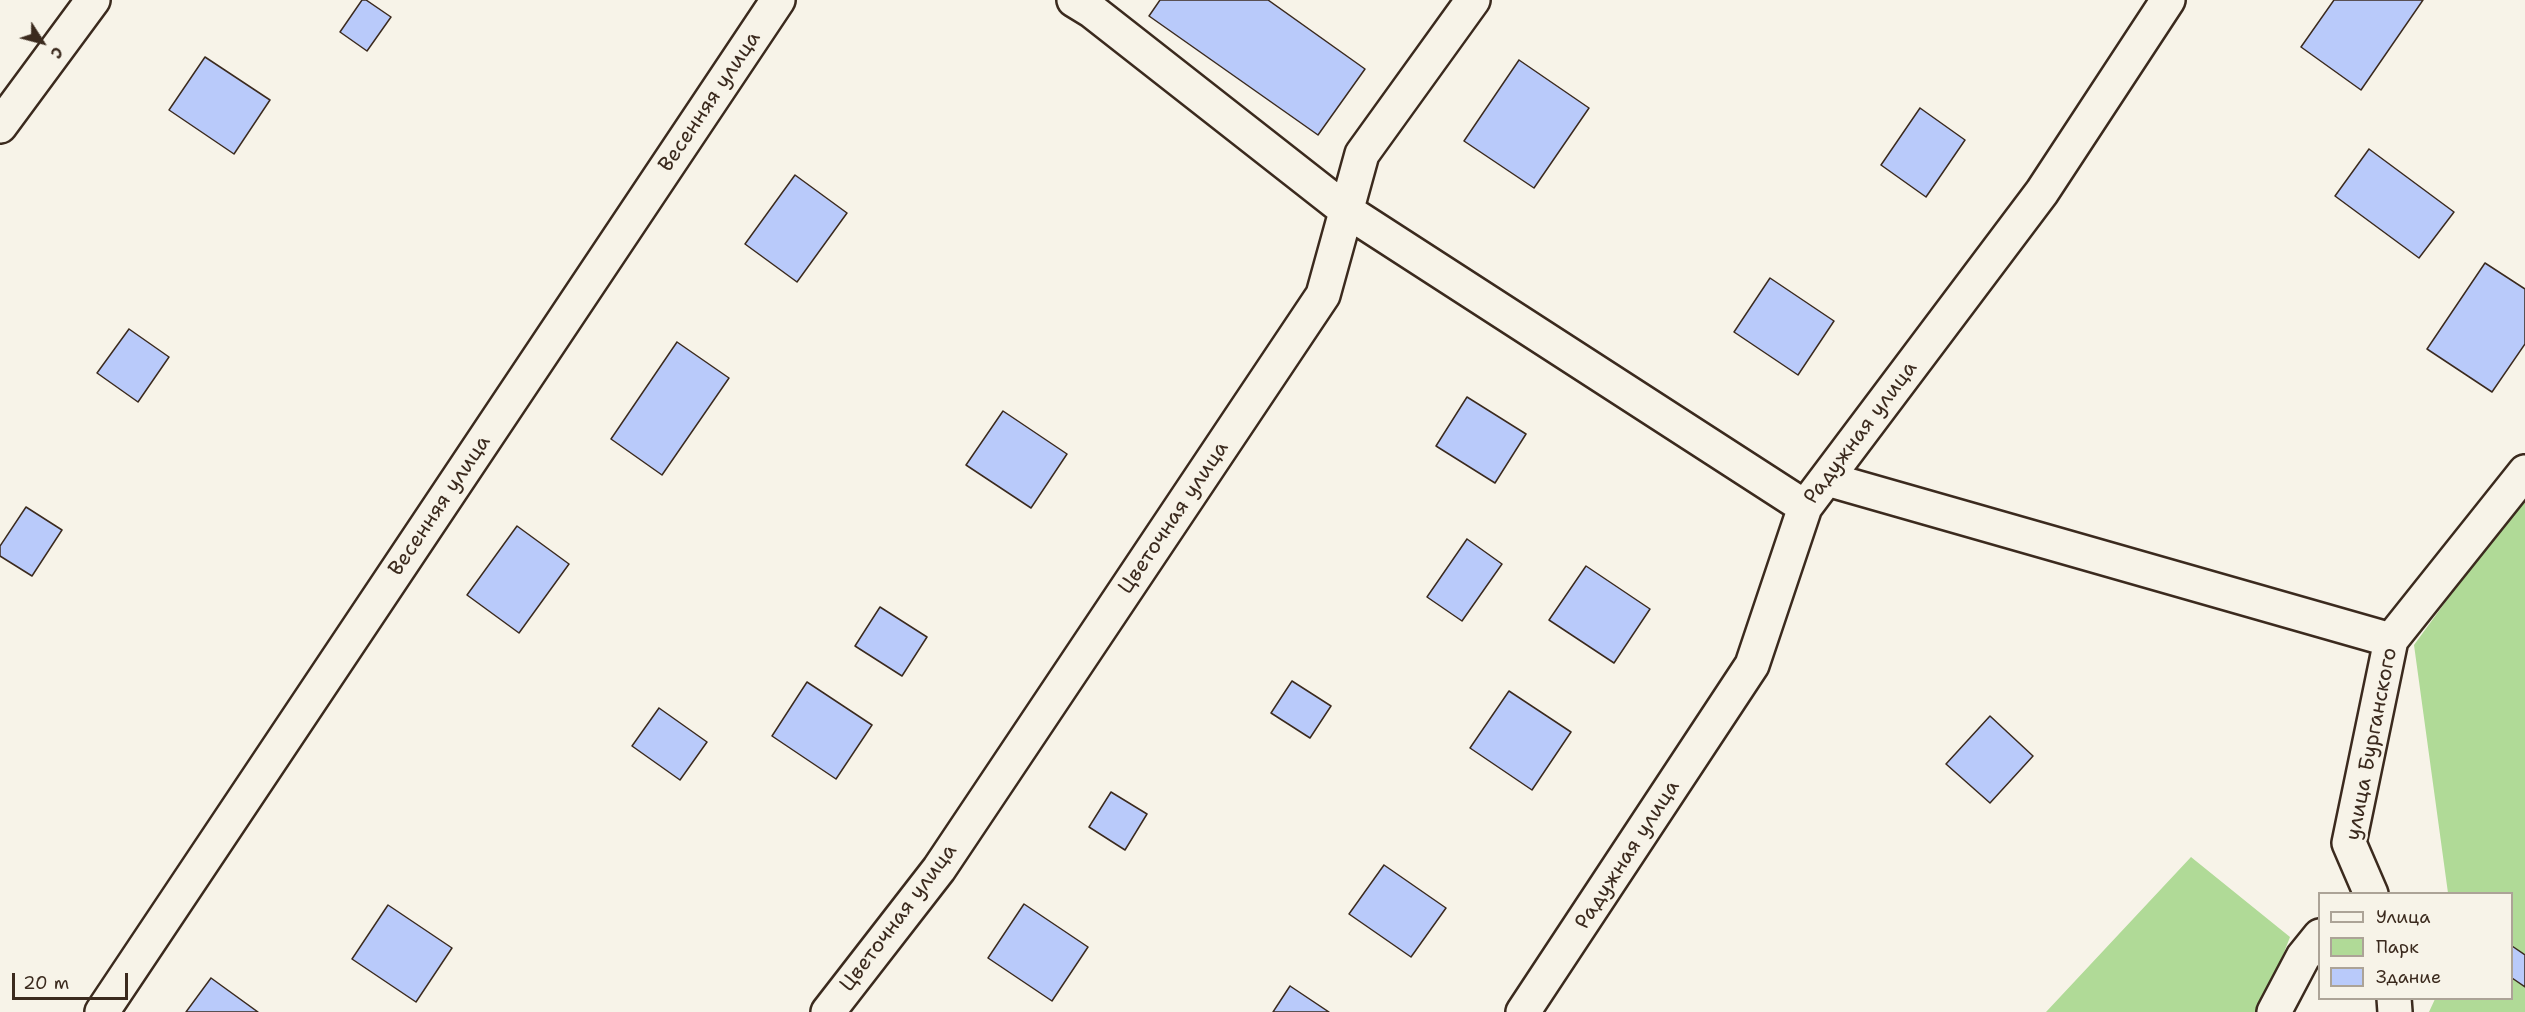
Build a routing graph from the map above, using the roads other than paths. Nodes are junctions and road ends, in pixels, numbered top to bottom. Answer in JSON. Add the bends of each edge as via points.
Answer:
{"nodes":[{"id":1,"x":93,"y":0,"type":"edge"},
{"id":2,"x":777,"y":0,"type":"edge"},
{"id":3,"x":1074,"y":0,"type":"edge"},
{"id":4,"x":1473,"y":0,"type":"edge"},
{"id":5,"x":2168,"y":0,"type":"edge"},
{"id":6,"x":0,"y":126,"type":"edge"},
{"id":7,"x":1347,"y":211,"type":"junction"},
{"id":8,"x":2525,"y":472,"type":"edge"},
{"id":9,"x":1827,"y":479,"type":"junction"},
{"id":10,"x":1804,"y":507,"type":"junction"},
{"id":11,"x":2391,"y":640,"type":"junction"},
{"id":12,"x":2363,"y":889,"type":"edge"},
{"id":13,"x":2318,"y":937,"type":"edge"},
{"id":14,"x":102,"y":1012,"type":"edge"},
{"id":15,"x":828,"y":1012,"type":"edge"},
{"id":16,"x":1523,"y":1012,"type":"edge"},
{"id":17,"x":2274,"y":1012,"type":"edge"}],
"edges":[{"from":1,"to":6,"type":"street"},
{"from":2,"to":14,"type":"street","name":"Весенняя улица"},
{"from":3,"to":7,"type":"street","via":[[1092,10]]},
{"from":4,"to":7,"type":"street","name":"Цветочная улица","via":[[1362,154]]},
{"from":5,"to":9,"type":"street","name":"Радужная улица","via":[[2042,192]]},
{"from":7,"to":10,"type":"street"},
{"from":7,"to":15,"type":"street","name":"Цветочная улица","via":[[1323,295],[939,869]]},
{"from":8,"to":11,"type":"street","name":"улица Бурганского"},
{"from":9,"to":10,"type":"street","name":"Радужная улица"},
{"from":9,"to":11,"type":"street"},
{"from":10,"to":16,"type":"street","name":"Радужная улица","via":[[1752,665]]},
{"from":11,"to":12,"type":"street","name":"улица Бурганского","via":[[2349,843]]},
{"from":13,"to":17,"type":"street"}]}
